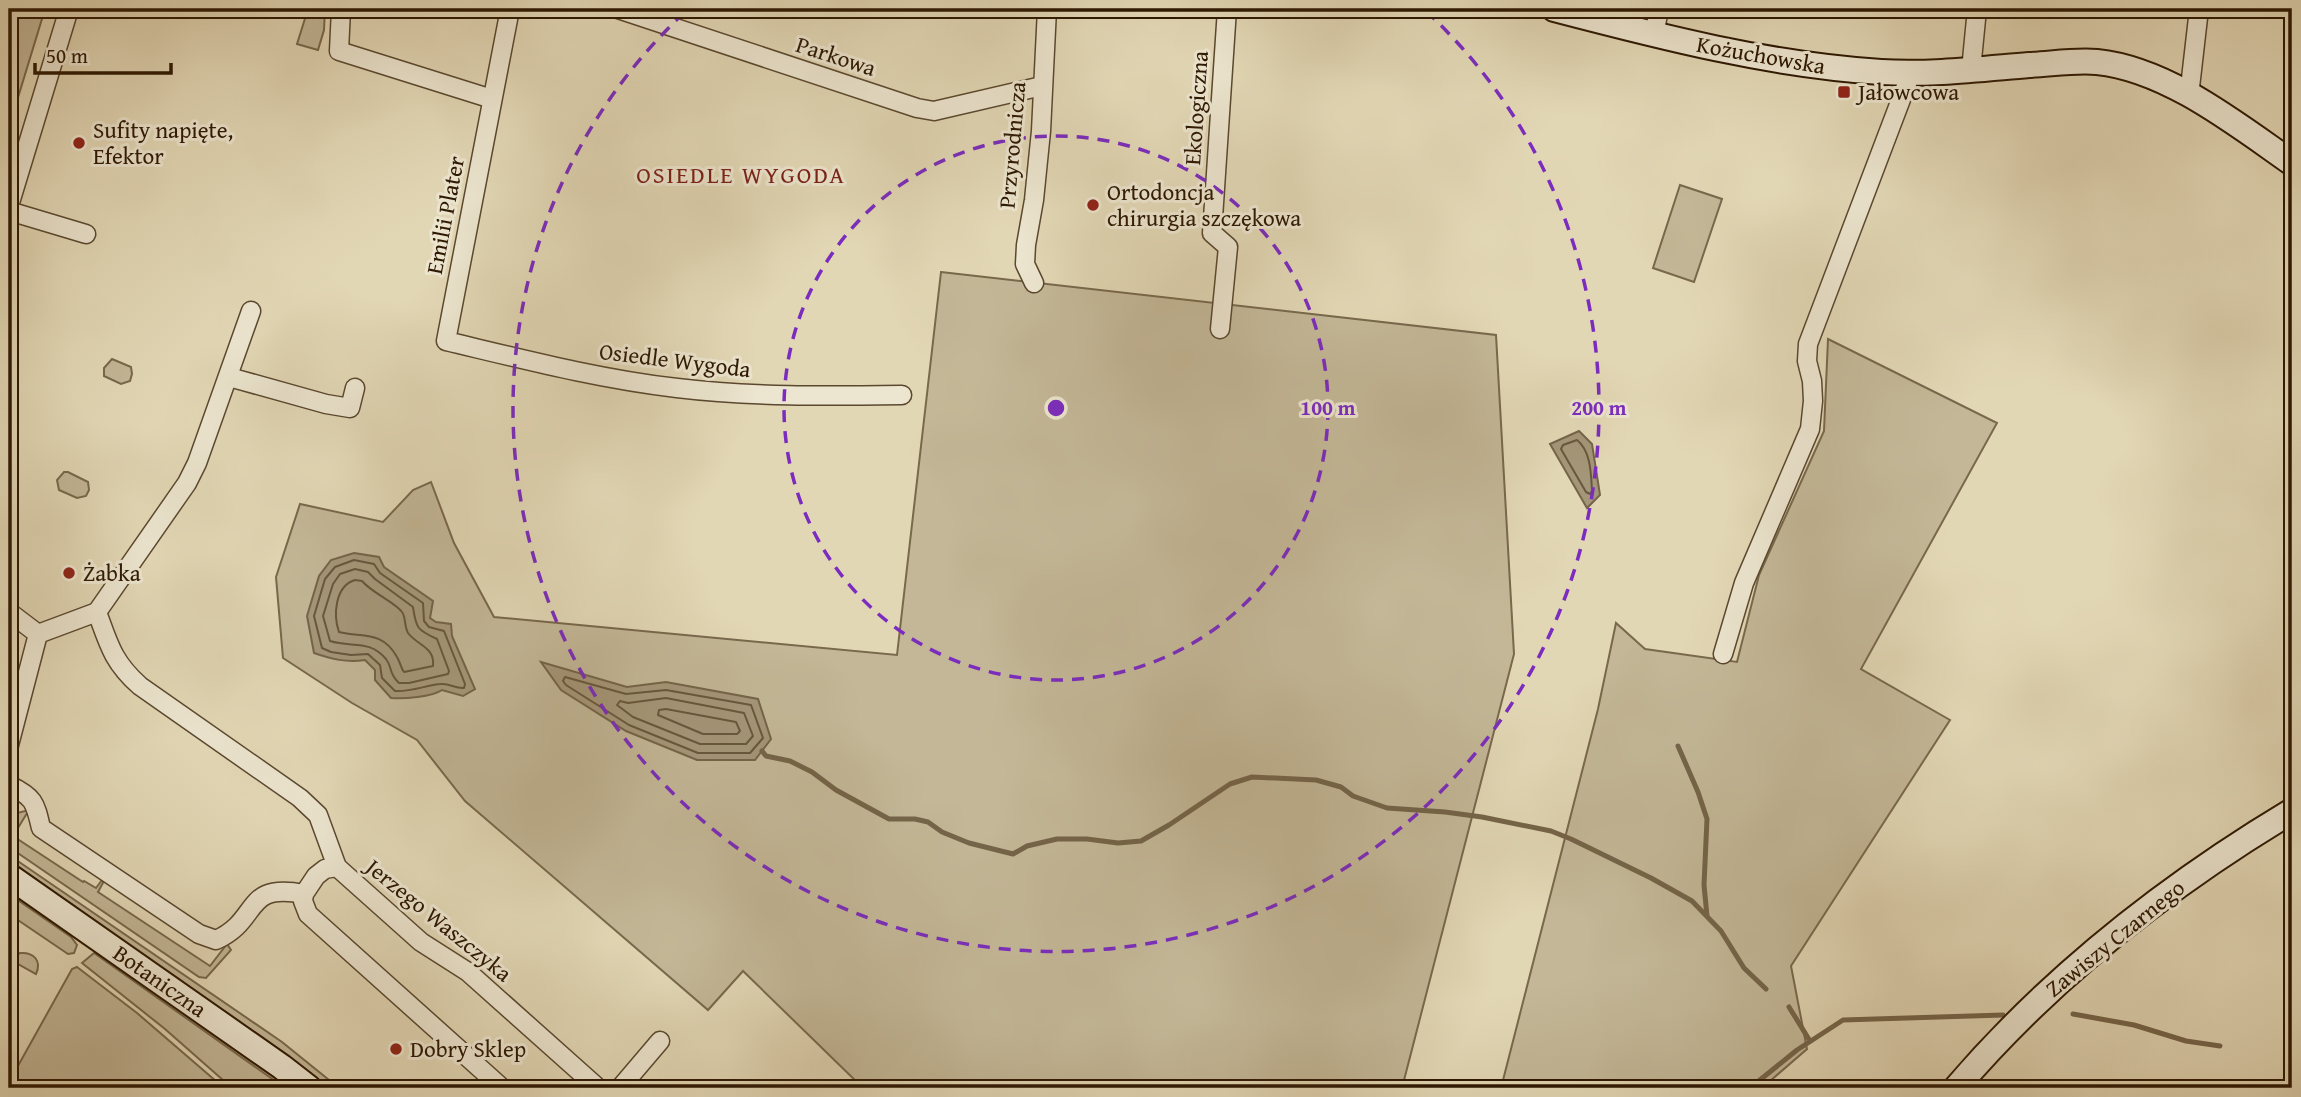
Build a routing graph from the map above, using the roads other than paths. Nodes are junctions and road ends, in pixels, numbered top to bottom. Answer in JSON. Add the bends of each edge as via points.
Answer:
{"nodes":[{"id":1,"x":69,"y":9,"type":"edge"},
{"id":2,"x":341,"y":9,"type":"edge"},
{"id":3,"x":510,"y":9,"type":"edge"},
{"id":4,"x":618,"y":9,"type":"edge"},
{"id":5,"x":1047,"y":9,"type":"edge"},
{"id":6,"x":1227,"y":9,"type":"edge"},
{"id":7,"x":1554,"y":9,"type":"edge"},
{"id":8,"x":1659,"y":9,"type":"edge"},
{"id":9,"x":1977,"y":9,"type":"edge"},
{"id":10,"x":2199,"y":9,"type":"edge"},
{"id":11,"x":1654,"y":35,"type":"junction"},
{"id":12,"x":1971,"y":70,"type":"junction"},
{"id":13,"x":1912,"y":74,"type":"junction"},
{"id":14,"x":1042,"y":86,"type":"junction"},
{"id":15,"x":2189,"y":96,"type":"junction"},
{"id":16,"x":492,"y":99,"type":"junction"},
{"id":17,"x":2292,"y":163,"type":"edge"},
{"id":18,"x":9,"y":209,"type":"edge"},
{"id":19,"x":86,"y":234,"type":"dead end"},
{"id":20,"x":1034,"y":284,"type":"dead end"},
{"id":21,"x":251,"y":311,"type":"dead end"},
{"id":22,"x":1220,"y":329,"type":"dead end"},
{"id":23,"x":446,"y":341,"type":"joint"},
{"id":24,"x":229,"y":377,"type":"junction"},
{"id":25,"x":355,"y":388,"type":"dead end"},
{"id":26,"x":902,"y":395,"type":"dead end"},
{"id":27,"x":9,"y":612,"type":"edge"},
{"id":28,"x":97,"y":612,"type":"junction"},
{"id":29,"x":38,"y":634,"type":"junction"},
{"id":30,"x":1723,"y":654,"type":"dead end"},
{"id":31,"x":9,"y":745,"type":"edge"},
{"id":32,"x":9,"y":785,"type":"edge"},
{"id":33,"x":2292,"y":811,"type":"edge"},
{"id":34,"x":337,"y":867,"type":"junction"},
{"id":35,"x":9,"y":876,"type":"edge"},
{"id":36,"x":304,"y":894,"type":"junction"},
{"id":37,"x":660,"y":1041,"type":"dead end"},
{"id":38,"x":309,"y":1088,"type":"edge"},
{"id":39,"x":502,"y":1088,"type":"edge"},
{"id":40,"x":598,"y":1088,"type":"edge"},
{"id":41,"x":620,"y":1088,"type":"edge"},
{"id":42,"x":1956,"y":1088,"type":"edge"}],
"edges":[{"from":1,"to":18,"type":"street"},
{"from":2,"to":16,"type":"street","via":[[339,51]]},
{"from":3,"to":16,"type":"street","name":"Emilii Plater"},
{"from":4,"to":14,"type":"street","name":"Parkowa","via":[[917,108],[934,111]]},
{"from":5,"to":14,"type":"street","name":"Przyrodnicza"},
{"from":6,"to":22,"type":"street","name":"Ekologiczna","via":[[1212,233],[1227,247]]},
{"from":7,"to":11,"type":"main road","name":"Kożuchowska"},
{"from":8,"to":11,"type":"street"},
{"from":9,"to":12,"type":"street"},
{"from":10,"to":15,"type":"street"},
{"from":11,"to":13,"type":"main road","name":"Kożuchowska","via":[[1766,58]]},
{"from":12,"to":13,"type":"main road","name":"Kożuchowska"},
{"from":12,"to":15,"type":"main road","name":"Kożuchowska","via":[[2097,62],[2136,70]]},
{"from":13,"to":30,"type":"street","via":[[1808,344],[1814,401],[1810,429],[1744,583]]},
{"from":14,"to":20,"type":"street","name":"Przyrodnicza","via":[[1025,264]]},
{"from":15,"to":17,"type":"main road","name":"Kożuchowska"},
{"from":16,"to":23,"type":"street","name":"Emilii Plater"},
{"from":18,"to":19,"type":"street"},
{"from":21,"to":24,"type":"street"},
{"from":23,"to":26,"type":"street","name":"Osiedle Wygoda","via":[[594,375],[676,388],[796,397]]},
{"from":24,"to":25,"type":"street","via":[[350,408]]},
{"from":24,"to":28,"type":"street","via":[[187,483]]},
{"from":27,"to":29,"type":"street"},
{"from":28,"to":29,"type":"street"},
{"from":28,"to":34,"type":"street","via":[[124,672],[318,815]]},
{"from":29,"to":31,"type":"street"},
{"from":32,"to":36,"type":"street","via":[[36,803],[41,828],[199,934],[216,940],[230,933],[264,894],[285,890]]},
{"from":33,"to":42,"type":"main road","name":"Zawiszy Czarnego","via":[[2150,905],[2039,999]]},
{"from":34,"to":36,"type":"street","name":"Jerzego Waszczyka","via":[[316,876]]},
{"from":34,"to":40,"type":"street","name":"Jerzego Waszczyka","via":[[421,942],[468,972]]},
{"from":35,"to":38,"type":"main road","name":"Botaniczna"},
{"from":36,"to":39,"type":"street","via":[[308,914]]},
{"from":37,"to":41,"type":"street"}]}
